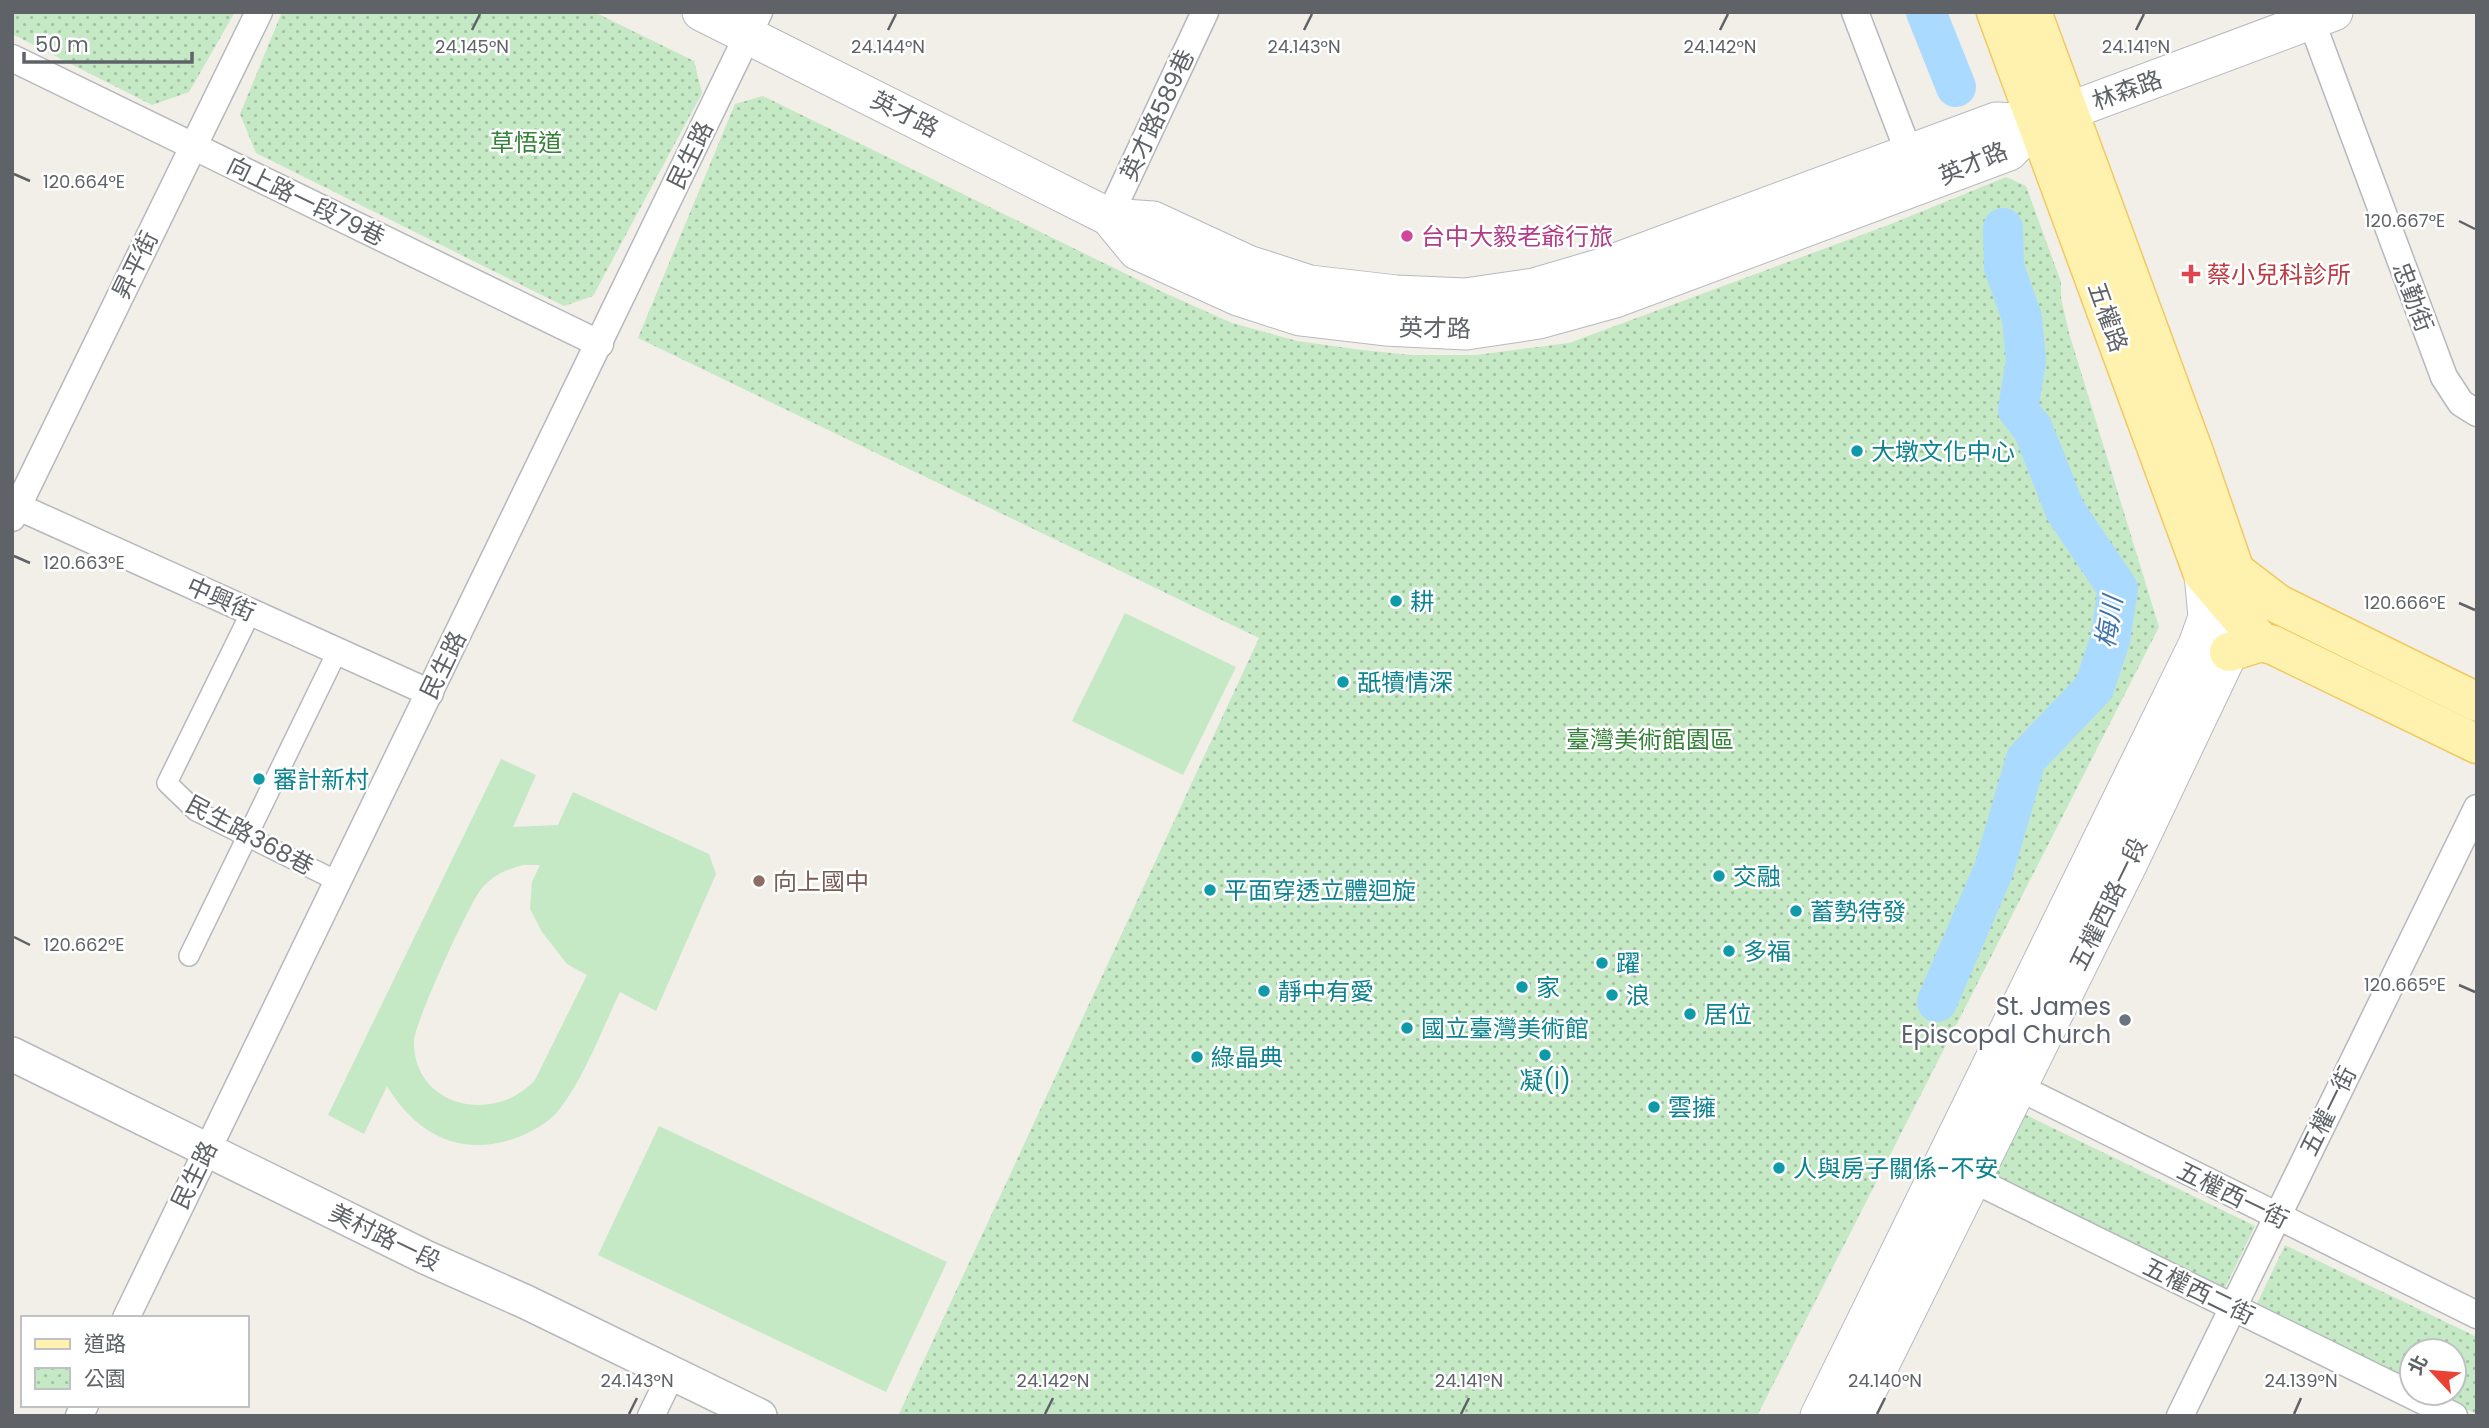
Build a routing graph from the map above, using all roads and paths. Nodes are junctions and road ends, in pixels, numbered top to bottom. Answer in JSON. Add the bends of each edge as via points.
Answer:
{"nodes":[{"id":1,"x":259,"y":12,"type":"edge"},
{"id":2,"x":701,"y":12,"type":"edge"},
{"id":3,"x":1205,"y":12,"type":"edge"},
{"id":4,"x":1855,"y":12,"type":"edge"},
{"id":5,"x":1996,"y":12,"type":"edge"},
{"id":6,"x":2032,"y":12,"type":"edge"},
{"id":7,"x":2318,"y":15,"type":"edge"},
{"id":8,"x":753,"y":24,"type":"edge"},
{"id":9,"x":12,"y":58,"type":"edge"},
{"id":10,"x":2053,"y":117,"type":"junction"},
{"id":11,"x":192,"y":146,"type":"junction"},
{"id":12,"x":1909,"y":153,"type":"junction"},
{"id":13,"x":1109,"y":217,"type":"junction"},
{"id":14,"x":600,"y":344,"type":"junction"},
{"id":15,"x":2477,"y":413,"type":"edge"},
{"id":16,"x":14,"y":510,"type":"edge"},
{"id":17,"x":2219,"y":572,"type":"junction"},
{"id":18,"x":2278,"y":604,"type":"junction"},
{"id":19,"x":251,"y":612,"type":"junction"},
{"id":20,"x":2239,"y":612,"type":"junction"},
{"id":21,"x":2231,"y":642,"type":"junction"},
{"id":22,"x":337,"y":652,"type":"junction"},
{"id":23,"x":430,"y":693,"type":"junction"},
{"id":24,"x":2477,"y":702,"type":"edge"},
{"id":25,"x":2477,"y":744,"type":"edge"},
{"id":26,"x":2477,"y":808,"type":"edge"},
{"id":27,"x":248,"y":836,"type":"junction"},
{"id":28,"x":337,"y":881,"type":"junction"},
{"id":29,"x":189,"y":956,"type":"dead end"},
{"id":30,"x":12,"y":1054,"type":"edge"},
{"id":31,"x":2003,"y":1080,"type":"junction"},
{"id":32,"x":206,"y":1149,"type":"junction"},
{"id":33,"x":1958,"y":1172,"type":"junction"},
{"id":34,"x":2277,"y":1216,"type":"junction"},
{"id":35,"x":2233,"y":1307,"type":"junction"},
{"id":36,"x":2477,"y":1315,"type":"edge"},
{"id":37,"x":127,"y":1316,"type":"edge"},
{"id":38,"x":672,"y":1373,"type":"junction"},
{"id":39,"x":1859,"y":1415,"type":"edge"},
{"id":40,"x":651,"y":1416,"type":"edge"},
{"id":41,"x":760,"y":1416,"type":"edge"},
{"id":42,"x":1819,"y":1416,"type":"edge"},
{"id":43,"x":2180,"y":1416,"type":"edge"},
{"id":44,"x":2454,"y":1416,"type":"edge"}],
"edges":[{"from":1,"to":11,"type":"street","name":"昇平街"},
{"from":2,"to":8,"type":"main road","name":"英才路"},
{"from":3,"to":13,"type":"street","name":"英才路589巷"},
{"from":4,"to":12,"type":"street"},
{"from":5,"to":10,"type":"main road","name":"五權路"},
{"from":6,"to":10,"type":"main road","name":"五權路"},
{"from":7,"to":10,"type":"main road","name":"林森路"},
{"from":7,"to":15,"type":"street","name":"忠勤街","via":[[2444,377],[2461,403]]},
{"from":8,"to":13,"type":"main road","name":"英才路"},
{"from":8,"to":14,"type":"street","name":"民生路"},
{"from":9,"to":11,"type":"street","name":"向上路一段79巷"},
{"from":10,"to":12,"type":"main road","name":"英才路","via":[[1996,121]]},
{"from":10,"to":13,"type":"main road","name":"英才路","via":[[2009,152],[1615,299],[1539,320],[1466,331],[1300,317],[1238,297],[1138,251]]},
{"from":10,"to":17,"type":"main road","name":"五權路"},
{"from":11,"to":14,"type":"street","name":"向上路一段79巷"},
{"from":11,"to":16,"type":"street","name":"昇平街"},
{"from":12,"to":13,"type":"main road","name":"英才路","via":[[1602,267],[1534,287],[1465,297],[1310,284],[1248,264],[1153,220]]},
{"from":14,"to":23,"type":"street","name":"民生路"},
{"from":16,"to":19,"type":"street","name":"中興街"},
{"from":17,"to":18,"type":"main road"},
{"from":17,"to":20,"type":"main road","name":"五權路"},
{"from":17,"to":21,"type":"main road","name":"五權西路一段","via":[[2207,617]]},
{"from":18,"to":20,"type":"main road"},
{"from":18,"to":24,"type":"main road"},
{"from":19,"to":22,"type":"street","name":"中興街"},
{"from":19,"to":27,"type":"street","name":"民生路368巷","via":[[167,783],[196,811]]},
{"from":20,"to":21,"type":"main road"},
{"from":21,"to":25,"type":"main road"},
{"from":21,"to":31,"type":"main road","name":"五權西路一段","via":[[2128,865]]},
{"from":22,"to":23,"type":"street","name":"中興街"},
{"from":22,"to":27,"type":"street"},
{"from":23,"to":28,"type":"street","name":"民生路"},
{"from":26,"to":34,"type":"street","name":"五權一街"},
{"from":27,"to":28,"type":"street","name":"民生路368巷"},
{"from":27,"to":29,"type":"street"},
{"from":28,"to":32,"type":"street","name":"民生路"},
{"from":30,"to":32,"type":"street","name":"美村路一段"},
{"from":31,"to":33,"type":"main road","name":"五權西路一段"},
{"from":31,"to":34,"type":"street","name":"五權西一街"},
{"from":32,"to":37,"type":"street","name":"民生路"},
{"from":32,"to":38,"type":"street","name":"美村路一段"},
{"from":33,"to":35,"type":"street","name":"五權西二街"},
{"from":33,"to":39,"type":"main road","name":"五權西路一段"},
{"from":33,"to":42,"type":"main road","name":"五權西路一段"},
{"from":34,"to":35,"type":"street","name":"五權一街"},
{"from":34,"to":36,"type":"street","name":"五權西一街"},
{"from":35,"to":43,"type":"street","name":"五權一街"},
{"from":35,"to":44,"type":"street","name":"五權西二街"},
{"from":38,"to":40,"type":"street"},
{"from":38,"to":41,"type":"street","name":"美村路一段"}]}
